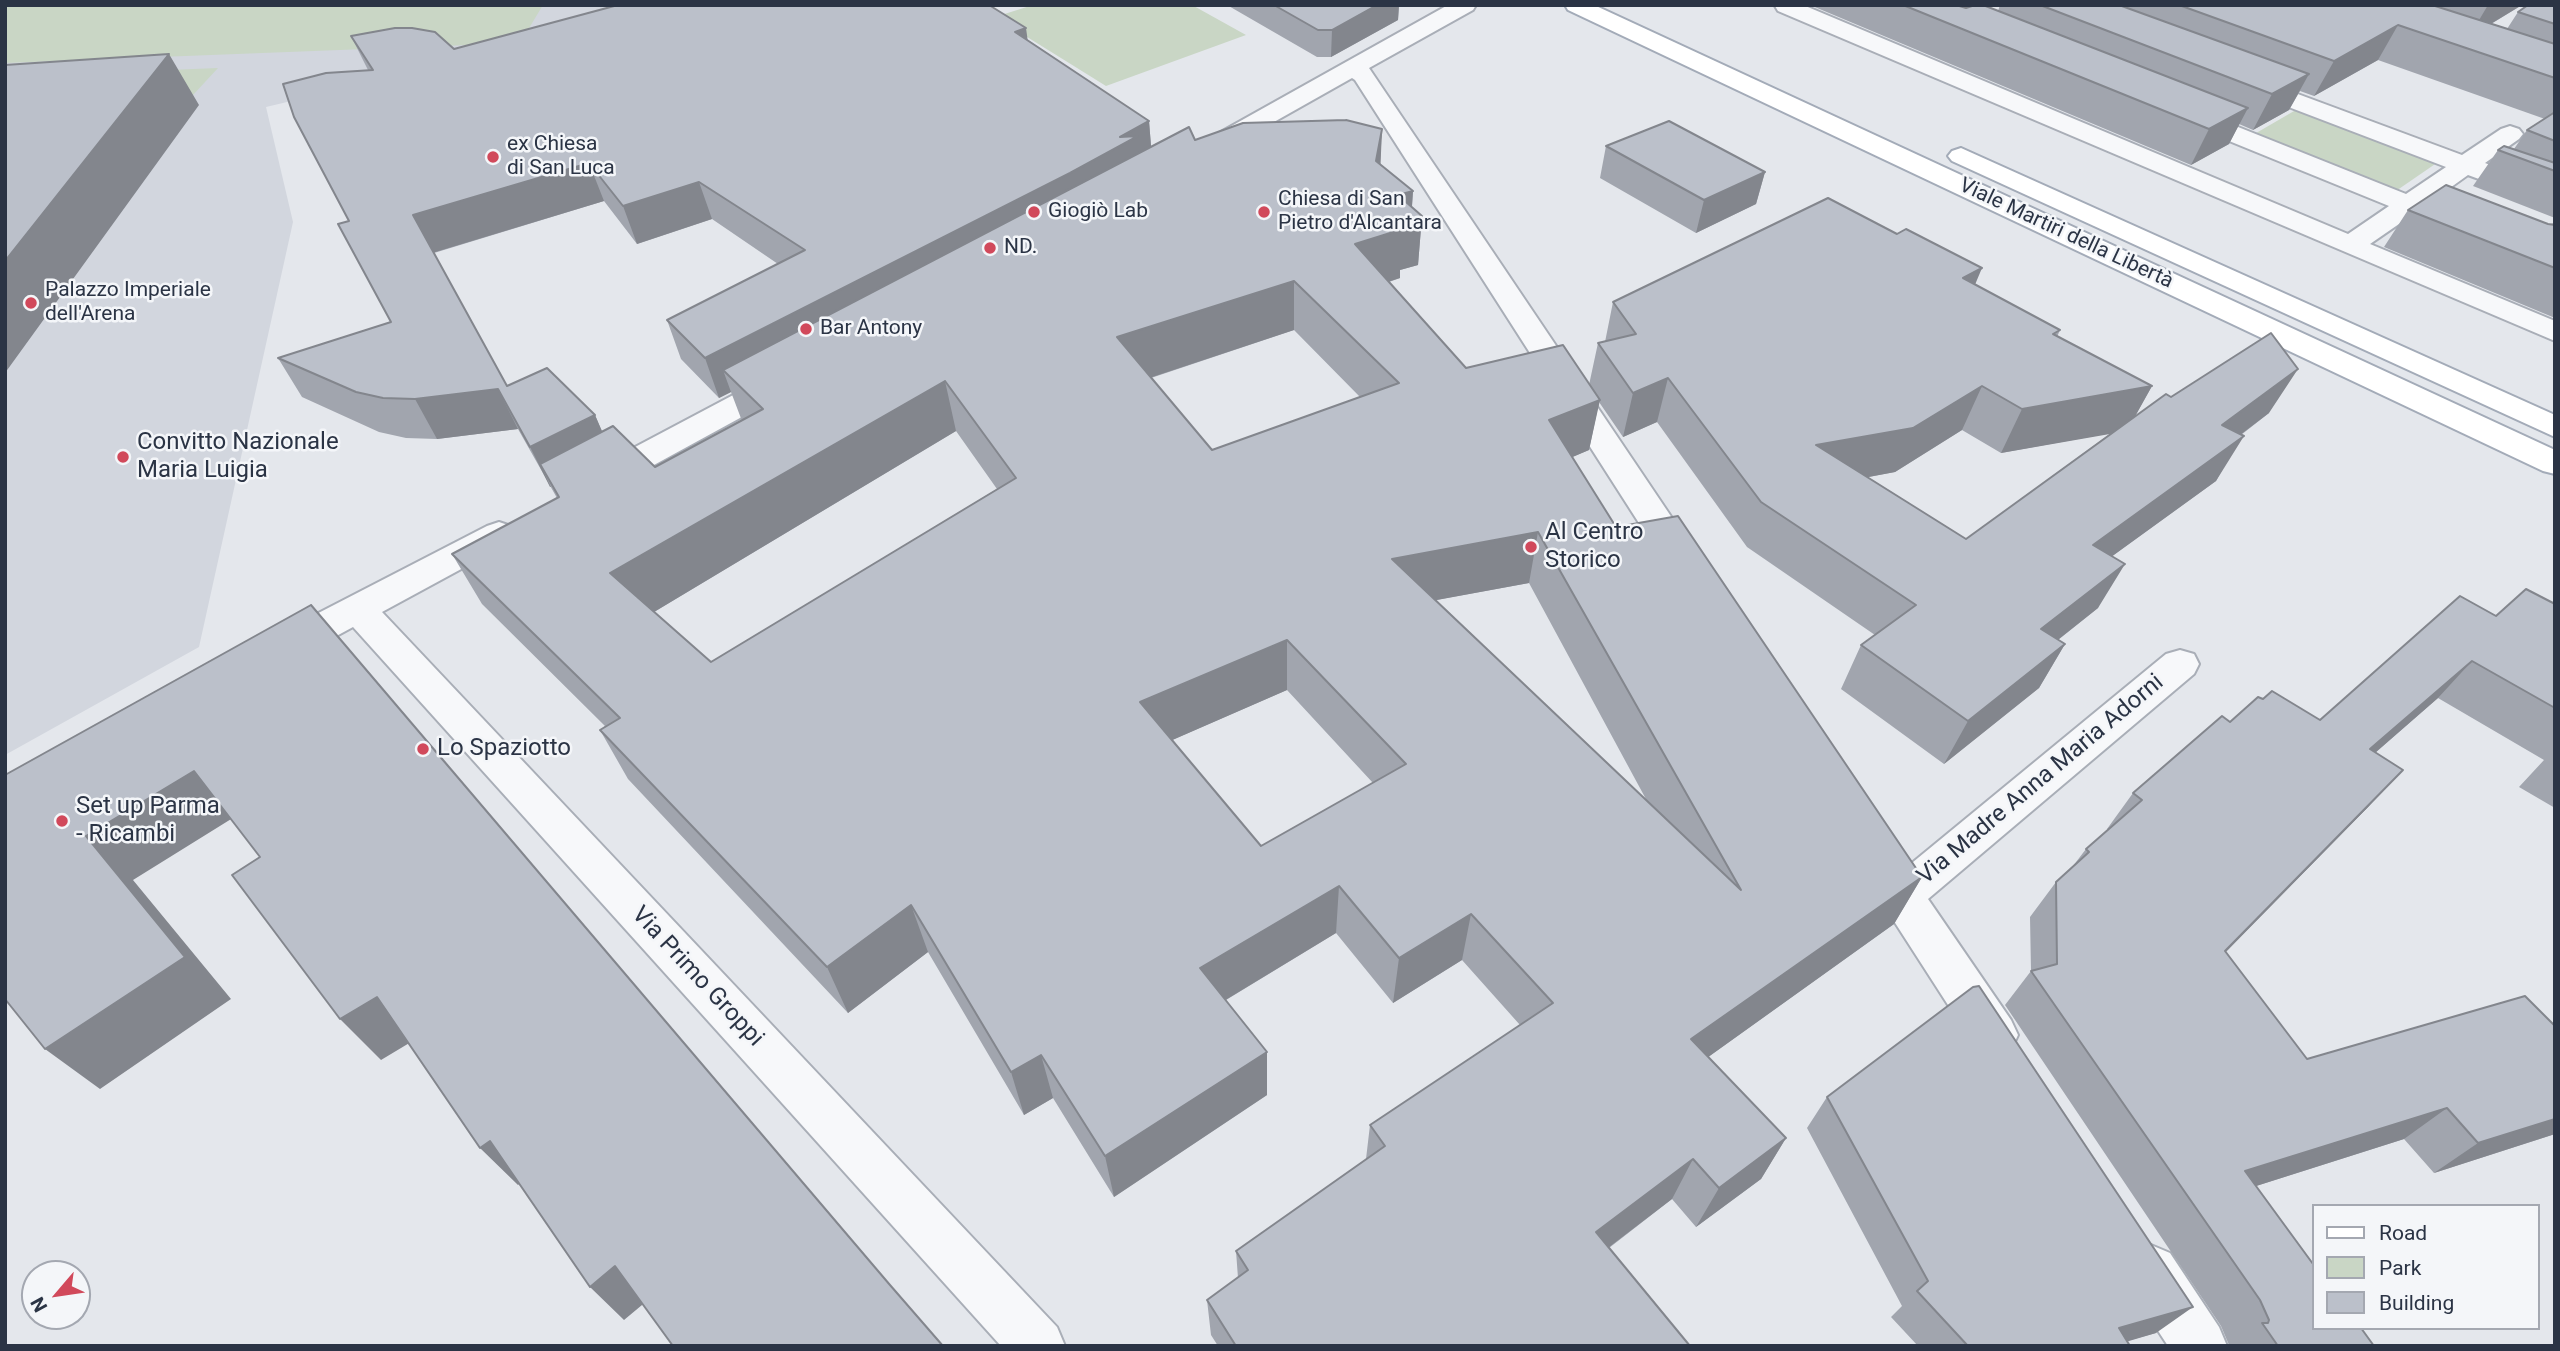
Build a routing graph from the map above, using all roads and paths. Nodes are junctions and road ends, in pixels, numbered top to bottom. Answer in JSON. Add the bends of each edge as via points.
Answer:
{"nodes":[{"id":1,"x":1465,"y":5,"type":"edge"},
{"id":2,"x":1576,"y":5,"type":"edge"},
{"id":3,"x":1631,"y":5,"type":"edge"},
{"id":4,"x":1786,"y":6,"type":"edge"},
{"id":5,"x":1929,"y":44,"type":"edge"},
{"id":6,"x":1904,"y":55,"type":"junction"},
{"id":7,"x":1352,"y":68,"type":"junction"},
{"id":8,"x":2226,"y":75,"type":"edge"},
{"id":9,"x":2289,"y":99,"type":"junction"},
{"id":10,"x":2167,"y":107,"type":"edge"},
{"id":11,"x":1872,"y":115,"type":"dead end"},
{"id":12,"x":2231,"y":133,"type":"junction"},
{"id":13,"x":2510,"y":134,"type":"dead end"},
{"id":14,"x":1935,"y":144,"type":"dead end"},
{"id":15,"x":1187,"y":162,"type":"edge"},
{"id":16,"x":2465,"y":165,"type":"junction"},
{"id":17,"x":2169,"y":168,"type":"junction"},
{"id":18,"x":2437,"y":184,"type":"junction"},
{"id":19,"x":2463,"y":194,"type":"edge"},
{"id":20,"x":2555,"y":199,"type":"edge"},
{"id":21,"x":2409,"y":204,"type":"junction"},
{"id":22,"x":2529,"y":220,"type":"edge"},
{"id":23,"x":2555,"y":232,"type":"edge"},
{"id":24,"x":2350,"y":245,"type":"junction"},
{"id":25,"x":2555,"y":332,"type":"edge"},
{"id":26,"x":806,"y":369,"type":"edge"},
{"id":27,"x":2555,"y":426,"type":"edge"},
{"id":28,"x":2555,"y":463,"type":"edge"},
{"id":29,"x":575,"y":494,"type":"edge"},
{"id":30,"x":526,"y":519,"type":"edge"},
{"id":31,"x":1700,"y":588,"type":"edge"},
{"id":32,"x":357,"y":608,"type":"junction"},
{"id":33,"x":253,"y":664,"type":"edge"},
{"id":34,"x":2180,"y":664,"type":"dead end"},
{"id":35,"x":1860,"y":833,"type":"edge"},
{"id":36,"x":1899,"y":891,"type":"junction"},
{"id":37,"x":2014,"y":1066,"type":"edge"},
{"id":38,"x":2130,"y":1241,"type":"edge"},
{"id":39,"x":1038,"y":1346,"type":"edge"},
{"id":40,"x":2200,"y":1346,"type":"edge"}],
"edges":[{"from":1,"to":7,"type":"street"},
{"from":2,"to":28,"type":"main road","name":"Viale Martiri della Libertà"},
{"from":3,"to":11,"type":"main road"},
{"from":4,"to":6,"type":"street"},
{"from":5,"to":6,"type":"street"},
{"from":6,"to":17,"type":"street"},
{"from":7,"to":15,"type":"street"},
{"from":7,"to":31,"type":"street","via":[[1364,75]]},
{"from":8,"to":9,"type":"street"},
{"from":9,"to":12,"type":"street"},
{"from":9,"to":16,"type":"street"},
{"from":10,"to":12,"type":"street"},
{"from":12,"to":17,"type":"street"},
{"from":12,"to":21,"type":"street"},
{"from":13,"to":16,"type":"street"},
{"from":14,"to":27,"type":"main road","name":"Viale Martiri della Libertà"},
{"from":16,"to":18,"type":"street"},
{"from":16,"to":20,"type":"street"},
{"from":17,"to":24,"type":"street"},
{"from":18,"to":19,"type":"street"},
{"from":18,"to":21,"type":"street"},
{"from":21,"to":23,"type":"street","via":[[2530,253]]},
{"from":21,"to":24,"type":"street"},
{"from":22,"to":23,"type":"street"},
{"from":24,"to":25,"type":"street"},
{"from":26,"to":29,"type":"street"},
{"from":30,"to":32,"type":"street"},
{"from":32,"to":33,"type":"street"},
{"from":32,"to":39,"type":"street","name":"Via Primo Groppi"},
{"from":34,"to":36,"type":"street","name":"Via Madre Anna Maria Adorni","via":[[1917,884]]},
{"from":35,"to":36,"type":"street","name":"Via Madre Anna Maria Adorni"},
{"from":36,"to":37,"type":"street","name":"Via Madre Anna Maria Adorni"},
{"from":38,"to":40,"type":"street"}]}
